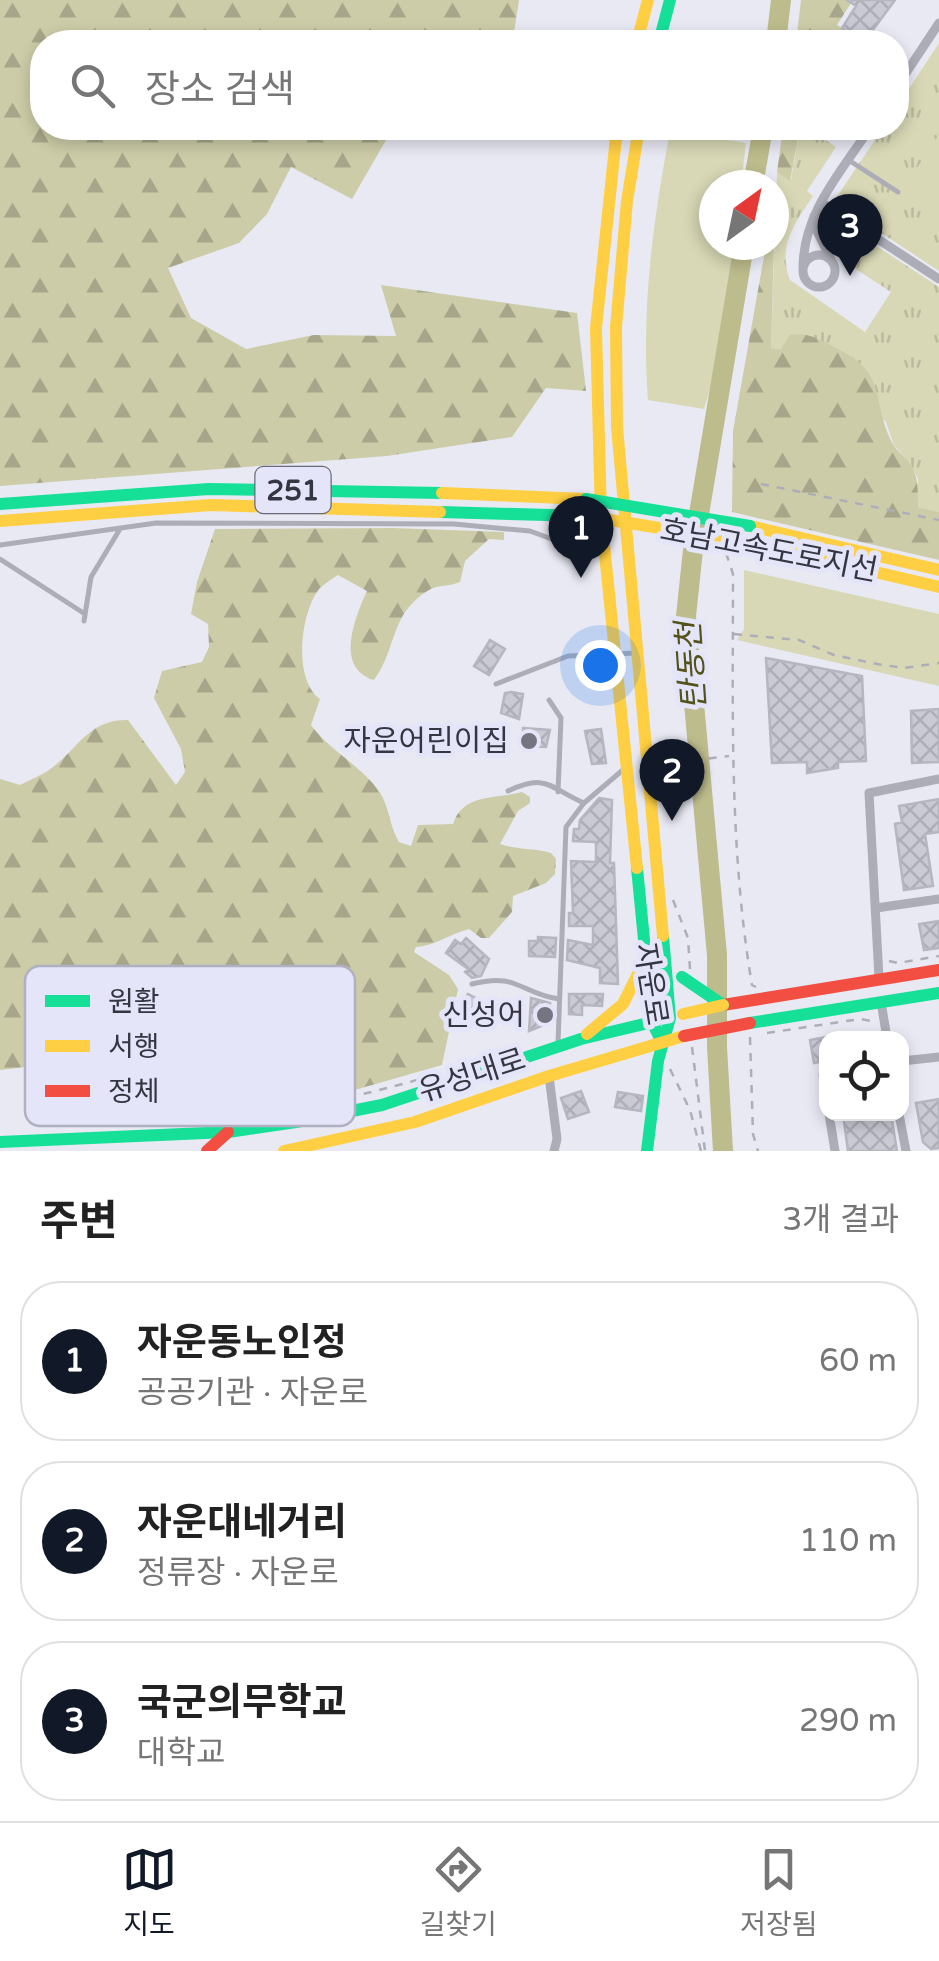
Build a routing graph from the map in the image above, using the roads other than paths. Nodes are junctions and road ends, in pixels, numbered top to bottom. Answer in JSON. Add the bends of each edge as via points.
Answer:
{"nodes":[{"id":1,"x":648,"y":0,"type":"edge"},
{"id":2,"x":670,"y":0,"type":"edge"},
{"id":3,"x":939,"y":23,"type":"edge"},
{"id":4,"x":640,"y":30,"type":"edge"},
{"id":5,"x":662,"y":30,"type":"edge"},
{"id":6,"x":909,"y":68,"type":"edge"},
{"id":7,"x":616,"y":140,"type":"edge"},
{"id":8,"x":637,"y":140,"type":"edge"},
{"id":9,"x":862,"y":140,"type":"edge"},
{"id":10,"x":849,"y":160,"type":"junction"},
{"id":11,"x":898,"y":192,"type":"dead end"},
{"id":12,"x":822,"y":202,"type":"junction"},
{"id":13,"x":814,"y":212,"type":"junction"},
{"id":14,"x":833,"y":264,"type":"junction"},
{"id":15,"x":803,"y":268,"type":"junction"},
{"id":16,"x":939,"y":279,"type":"edge"},
{"id":17,"x":0,"y":504,"type":"edge"},
{"id":18,"x":0,"y":520,"type":"edge"},
{"id":19,"x":120,"y":529,"type":"junction"},
{"id":20,"x":0,"y":545,"type":"edge"},
{"id":21,"x":604,"y":552,"type":"junction"},
{"id":22,"x":0,"y":560,"type":"edge"},
{"id":23,"x":939,"y":570,"type":"edge"},
{"id":24,"x":939,"y":586,"type":"edge"},
{"id":25,"x":636,"y":652,"type":"junction"},
{"id":26,"x":615,"y":653,"type":"junction"},
{"id":27,"x":496,"y":684,"type":"dead end"},
{"id":28,"x":548,"y":700,"type":"dead end"},
{"id":29,"x":626,"y":767,"type":"junction"},
{"id":30,"x":939,"y":779,"type":"edge"},
{"id":31,"x":508,"y":791,"type":"dead end"},
{"id":32,"x":558,"y":792,"type":"junction"},
{"id":33,"x":584,"y":803,"type":"junction"},
{"id":34,"x":939,"y":899,"type":"edge"},
{"id":35,"x":876,"y":908,"type":"junction"},
{"id":36,"x":646,"y":959,"type":"junction"},
{"id":37,"x":666,"y":964,"type":"junction"},
{"id":38,"x":939,"y":970,"type":"edge"},
{"id":39,"x":880,"y":978,"type":"junction"},
{"id":40,"x":472,"y":984,"type":"dead end"},
{"id":41,"x":939,"y":993,"type":"edge"},
{"id":42,"x":560,"y":999,"type":"junction"},
{"id":43,"x":881,"y":1002,"type":"junction"},
{"id":44,"x":723,"y":1005,"type":"junction"},
{"id":45,"x":676,"y":1016,"type":"junction"},
{"id":46,"x":652,"y":1022,"type":"junction"},
{"id":47,"x":886,"y":1031,"type":"edge"},
{"id":48,"x":581,"y":1038,"type":"junction"},
{"id":49,"x":662,"y":1042,"type":"junction"},
{"id":50,"x":558,"y":1046,"type":"junction"},
{"id":51,"x":939,"y":1057,"type":"edge"},
{"id":52,"x":909,"y":1060,"type":"edge"},
{"id":53,"x":550,"y":1076,"type":"junction"},
{"id":54,"x":355,"y":1110,"type":"edge"},
{"id":55,"x":830,"y":1121,"type":"edge"},
{"id":56,"x":901,"y":1121,"type":"edge"},
{"id":57,"x":262,"y":1126,"type":"edge"},
{"id":58,"x":228,"y":1132,"type":"junction"},
{"id":59,"x":0,"y":1142,"type":"edge"},
{"id":60,"x":207,"y":1151,"type":"edge"},
{"id":61,"x":284,"y":1151,"type":"edge"},
{"id":62,"x":554,"y":1151,"type":"edge"},
{"id":63,"x":647,"y":1151,"type":"edge"},
{"id":64,"x":835,"y":1151,"type":"edge"},
{"id":65,"x":906,"y":1151,"type":"edge"}],
"edges":[{"from":1,"to":4,"type":"main road"},
{"from":2,"to":5,"type":"main road"},
{"from":3,"to":6,"type":"street"},
{"from":7,"to":21,"type":"main road","name":"자운로","via":[[596,328]]},
{"from":8,"to":25,"type":"main road","name":"자운로","via":[[616,327],[616,427]]},
{"from":9,"to":10,"type":"street"},
{"from":10,"to":11,"type":"lane"},
{"from":10,"to":12,"type":"street"},
{"from":12,"to":13,"type":"street"},
{"from":12,"to":16,"type":"street"},
{"from":13,"to":14,"type":"street"},
{"from":13,"to":15,"type":"street"},
{"from":14,"to":15,"type":"street","via":[[816,255]]},
{"from":14,"to":15,"type":"street","via":[[832,280],[818,286],[808,282]]},
{"from":17,"to":23,"type":"main road","name":"호남고속도로지선","number":"251","bridge":true,"via":[[209,489],[586,500],[750,526]]},
{"from":18,"to":24,"type":"main road","name":"호남고속도로지선","number":"251","bridge":true,"via":[[211,504],[585,516],[747,542]]},
{"from":19,"to":20,"type":"lane"},
{"from":19,"to":21,"type":"lane","via":[[217,521],[454,524],[530,531],[592,554]]},
{"from":19,"to":22,"type":"lane","via":[[91,578],[85,617]]},
{"from":21,"to":26,"type":"main road","name":"자운로"},
{"from":25,"to":26,"type":"lane"},
{"from":25,"to":37,"type":"main road","name":"자운로"},
{"from":26,"to":27,"type":"lane","via":[[568,656]]},
{"from":26,"to":29,"type":"main road","name":"자운로"},
{"from":28,"to":32,"type":"lane","via":[[561,718]]},
{"from":29,"to":33,"type":"lane"},
{"from":29,"to":36,"type":"main road","name":"자운로"},
{"from":30,"to":35,"type":"street","via":[[869,793]]},
{"from":31,"to":32,"type":"lane","via":[[542,780]]},
{"from":32,"to":33,"type":"lane"},
{"from":33,"to":42,"type":"lane","via":[[566,827]]},
{"from":34,"to":35,"type":"street"},
{"from":35,"to":39,"type":"street"},
{"from":36,"to":46,"type":"main road","name":"자운로"},
{"from":36,"to":48,"type":"main road","via":[[620,1012]]},
{"from":37,"to":44,"type":"main road","bridge":true},
{"from":37,"to":45,"type":"main road","name":"자운로"},
{"from":38,"to":39,"type":"main road","name":"유성대로"},
{"from":39,"to":44,"type":"main road","name":"유성대로"},
{"from":40,"to":42,"type":"lane","via":[[507,979]]},
{"from":41,"to":43,"type":"main road","name":"유성대로"},
{"from":42,"to":50,"type":"lane"},
{"from":43,"to":47,"type":"street"},
{"from":43,"to":49,"type":"main road","name":"유성대로","bridge":true},
{"from":44,"to":45,"type":"main road","name":"유성대로","bridge":true},
{"from":45,"to":46,"type":"main road","name":"유성대로"},
{"from":45,"to":49,"type":"main road","name":"자운로"},
{"from":46,"to":48,"type":"main road","name":"유성대로"},
{"from":46,"to":49,"type":"main road","name":"자운로"},
{"from":48,"to":50,"type":"main road","name":"유성대로"},
{"from":49,"to":53,"type":"main road","name":"유성대로"},
{"from":49,"to":63,"type":"main road"},
{"from":50,"to":54,"type":"main road","name":"유성대로"},
{"from":51,"to":52,"type":"street"},
{"from":53,"to":61,"type":"main road","name":"유성대로","via":[[415,1122]]},
{"from":53,"to":62,"type":"street"},
{"from":55,"to":64,"type":"street"},
{"from":56,"to":65,"type":"street"},
{"from":57,"to":58,"type":"main road","name":"유성대로"},
{"from":58,"to":59,"type":"main road","name":"유성대로"},
{"from":58,"to":60,"type":"main road"}]}
